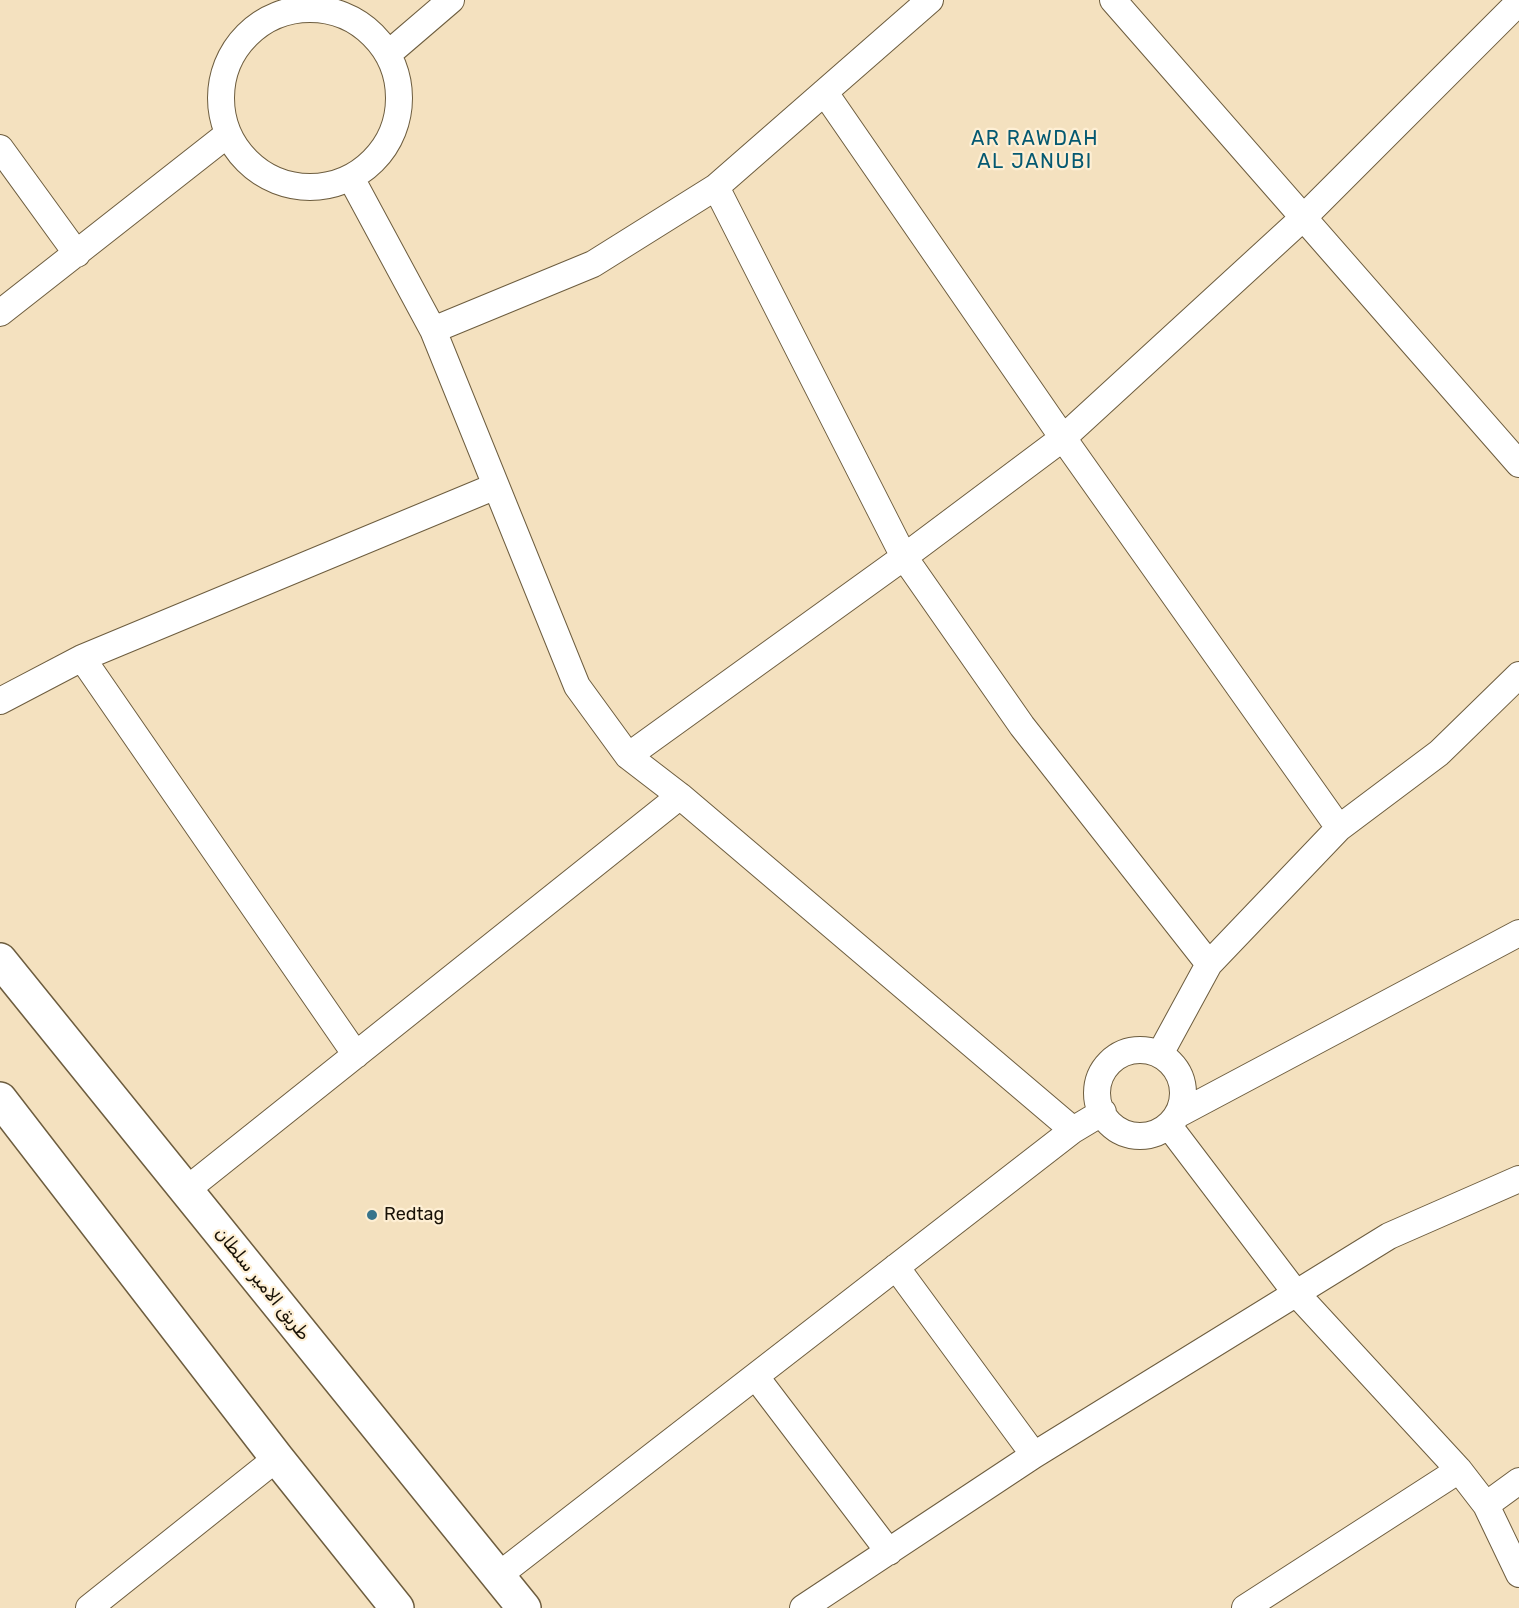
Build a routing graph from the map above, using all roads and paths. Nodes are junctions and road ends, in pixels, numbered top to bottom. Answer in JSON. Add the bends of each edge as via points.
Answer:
{"nodes":[{"id":1,"x":451,"y":0,"type":"edge"},
{"id":2,"x":930,"y":0,"type":"edge"},
{"id":3,"x":1113,"y":0,"type":"edge"},
{"id":4,"x":1519,"y":2,"type":"edge"},
{"id":5,"x":312,"y":4,"type":"edge"},
{"id":6,"x":388,"y":54,"type":"junction"},
{"id":7,"x":825,"y":93,"type":"junction"},
{"id":8,"x":228,"y":134,"type":"junction"},
{"id":9,"x":0,"y":148,"type":"edge"},
{"id":10,"x":351,"y":178,"type":"junction"},
{"id":11,"x":716,"y":187,"type":"junction"},
{"id":12,"x":1304,"y":217,"type":"junction"},
{"id":13,"x":77,"y":254,"type":"junction"},
{"id":14,"x":0,"y":313,"type":"edge"},
{"id":15,"x":433,"y":330,"type":"junction"},
{"id":16,"x":1063,"y":438,"type":"junction"},
{"id":17,"x":1519,"y":464,"type":"edge"},
{"id":18,"x":496,"y":486,"type":"junction"},
{"id":19,"x":904,"y":557,"type":"junction"},
{"id":20,"x":82,"y":658,"type":"junction"},
{"id":21,"x":1519,"y":675,"type":"edge"},
{"id":22,"x":0,"y":701,"type":"edge"},
{"id":23,"x":628,"y":756,"type":"junction"},
{"id":24,"x":680,"y":796,"type":"junction"},
{"id":25,"x":1339,"y":828,"type":"junction"},
{"id":26,"x":1519,"y":933,"type":"edge"},
{"id":27,"x":0,"y":960,"type":"edge"},
{"id":28,"x":1209,"y":964,"type":"junction"},
{"id":29,"x":1160,"y":1054,"type":"junction"},
{"id":30,"x":356,"y":1055,"type":"junction"},
{"id":31,"x":0,"y":1099,"type":"edge"},
{"id":32,"x":1103,"y":1112,"type":"junction"},
{"id":33,"x":1173,"y":1121,"type":"junction"},
{"id":34,"x":1073,"y":1130,"type":"junction"},
{"id":35,"x":1519,"y":1179,"type":"edge"},
{"id":36,"x":185,"y":1191,"type":"junction"},
{"id":37,"x":896,"y":1267,"type":"junction"},
{"id":38,"x":1295,"y":1292,"type":"junction"},
{"id":39,"x":756,"y":1377,"type":"junction"},
{"id":40,"x":1034,"y":1455,"type":"junction"},
{"id":41,"x":277,"y":1458,"type":"junction"},
{"id":42,"x":1459,"y":1470,"type":"junction"},
{"id":43,"x":1519,"y":1481,"type":"edge"},
{"id":44,"x":1486,"y":1505,"type":"junction"},
{"id":45,"x":889,"y":1551,"type":"junction"},
{"id":46,"x":1519,"y":1574,"type":"edge"},
{"id":47,"x":499,"y":1575,"type":"junction"},
{"id":48,"x":89,"y":1608,"type":"edge"},
{"id":49,"x":397,"y":1608,"type":"edge"},
{"id":50,"x":524,"y":1608,"type":"edge"},
{"id":51,"x":803,"y":1608,"type":"edge"},
{"id":52,"x":1245,"y":1608,"type":"edge"}],
"edges":[{"from":1,"to":6,"type":"street"},
{"from":2,"to":7,"type":"street"},
{"from":3,"to":12,"type":"street"},
{"from":4,"to":12,"type":"street"},
{"from":5,"to":6,"type":"street","via":[[344,15],[369,31]]},
{"from":5,"to":8,"type":"street","via":[[257,25],[236,46],[223,74],[220,104]]},
{"from":6,"to":10,"type":"street","via":[[398,81],[399,110],[390,138],[374,161]]},
{"from":7,"to":11,"type":"street"},
{"from":7,"to":16,"type":"street"},
{"from":8,"to":10,"type":"street","via":[[244,159],[266,177],[294,187],[323,187]]},
{"from":8,"to":13,"type":"street"},
{"from":9,"to":13,"type":"street"},
{"from":10,"to":15,"type":"street"},
{"from":11,"to":15,"type":"street","via":[[593,264]]},
{"from":11,"to":19,"type":"street"},
{"from":12,"to":16,"type":"street"},
{"from":12,"to":17,"type":"street"},
{"from":13,"to":14,"type":"street"},
{"from":15,"to":18,"type":"street"},
{"from":16,"to":19,"type":"street"},
{"from":16,"to":25,"type":"street"},
{"from":18,"to":20,"type":"street"},
{"from":18,"to":23,"type":"street","via":[[577,686]]},
{"from":19,"to":23,"type":"street"},
{"from":19,"to":28,"type":"street","via":[[1022,726]]},
{"from":20,"to":22,"type":"street"},
{"from":20,"to":30,"type":"street"},
{"from":21,"to":25,"type":"street","via":[[1438,753]]},
{"from":23,"to":24,"type":"street"},
{"from":24,"to":30,"type":"street"},
{"from":24,"to":34,"type":"street"},
{"from":25,"to":28,"type":"street"},
{"from":26,"to":33,"type":"street"},
{"from":27,"to":36,"type":"street","name":"طريق الامير سلطان"},
{"from":28,"to":29,"type":"street"},
{"from":29,"to":32,"type":"street","via":[[1132,1051],[1107,1065],[1097,1091]]},
{"from":29,"to":33,"type":"street","via":[[1179,1074],[1183,1088],[1182,1102]]},
{"from":30,"to":36,"type":"street"},
{"from":31,"to":41,"type":"street"},
{"from":32,"to":33,"type":"street","via":[[1116,1128],[1142,1136],[1156,1133]]},
{"from":32,"to":34,"type":"street"},
{"from":33,"to":38,"type":"street"},
{"from":34,"to":37,"type":"street"},
{"from":35,"to":38,"type":"street","via":[[1389,1236]]},
{"from":36,"to":47,"type":"street","name":"طريق الامير سلطان"},
{"from":37,"to":39,"type":"street"},
{"from":37,"to":40,"type":"street"},
{"from":38,"to":40,"type":"street"},
{"from":38,"to":42,"type":"street"},
{"from":39,"to":45,"type":"street"},
{"from":39,"to":47,"type":"street"},
{"from":40,"to":45,"type":"street"},
{"from":41,"to":48,"type":"street"},
{"from":41,"to":49,"type":"street"},
{"from":42,"to":44,"type":"street"},
{"from":42,"to":52,"type":"street"},
{"from":43,"to":44,"type":"street"},
{"from":44,"to":46,"type":"street"},
{"from":45,"to":51,"type":"street"},
{"from":47,"to":50,"type":"street","name":"طريق الامير سلطان"}]}
